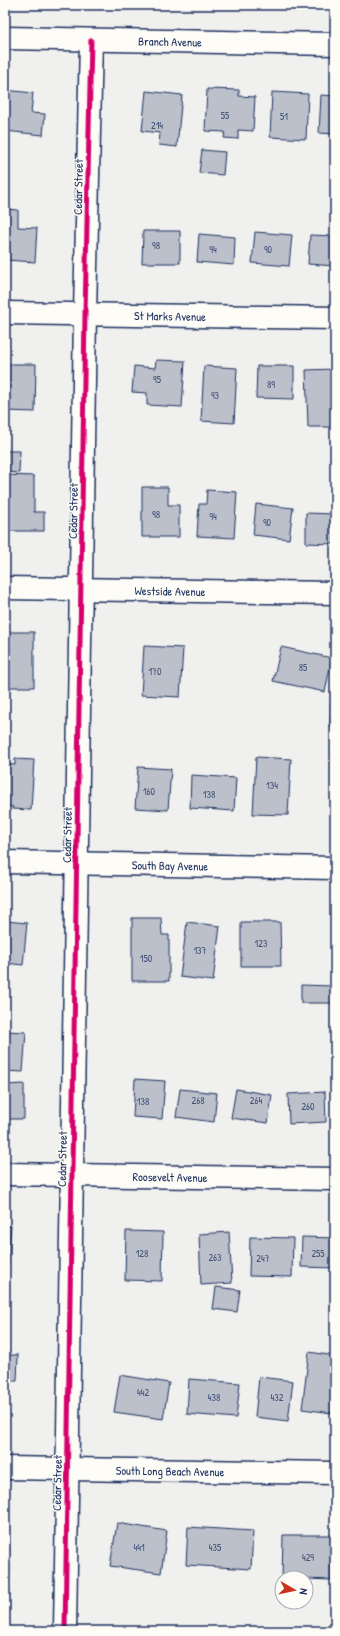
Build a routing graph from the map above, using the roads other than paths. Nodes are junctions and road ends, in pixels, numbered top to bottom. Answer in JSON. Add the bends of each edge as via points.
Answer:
{"nodes":[{"id":1,"x":5,"y":38,"type":"edge"},
{"id":2,"x":91,"y":40,"type":"junction"},
{"id":3,"x":335,"y":44,"type":"edge"},
{"id":4,"x":5,"y":313,"type":"edge"},
{"id":5,"x":85,"y":314,"type":"junction"},
{"id":6,"x":335,"y":318,"type":"edge"},
{"id":7,"x":5,"y":588,"type":"edge"},
{"id":8,"x":82,"y":589,"type":"junction"},
{"id":9,"x":335,"y":593,"type":"edge"},
{"id":10,"x":5,"y":862,"type":"edge"},
{"id":11,"x":76,"y":863,"type":"junction"},
{"id":12,"x":335,"y":868,"type":"edge"},
{"id":13,"x":5,"y":1174,"type":"edge"},
{"id":14,"x":72,"y":1175,"type":"junction"},
{"id":15,"x":335,"y":1179,"type":"edge"},
{"id":16,"x":5,"y":1468,"type":"edge"},
{"id":17,"x":67,"y":1469,"type":"junction"},
{"id":18,"x":335,"y":1473,"type":"edge"},
{"id":19,"x":65,"y":1631,"type":"edge"}],
"edges":[{"from":1,"to":2,"type":"street","name":"Branch Avenue"},
{"from":2,"to":3,"type":"street","name":"Branch Avenue"},
{"from":2,"to":5,"type":"street","name":"Cedar Street"},
{"from":4,"to":5,"type":"street","name":"St Marks Avenue"},
{"from":5,"to":6,"type":"street","name":"St Marks Avenue"},
{"from":5,"to":8,"type":"street","name":"Cedar Street"},
{"from":7,"to":8,"type":"street","name":"Westside Avenue"},
{"from":8,"to":9,"type":"street","name":"Westside Avenue"},
{"from":8,"to":11,"type":"street","name":"Cedar Street"},
{"from":10,"to":11,"type":"street","name":"South Bay Avenue"},
{"from":11,"to":12,"type":"street","name":"South Bay Avenue"},
{"from":11,"to":14,"type":"street","name":"Cedar Street"},
{"from":13,"to":14,"type":"street","name":"Roosevelt Avenue"},
{"from":14,"to":15,"type":"street","name":"Roosevelt Avenue"},
{"from":14,"to":17,"type":"street","name":"Cedar Street"},
{"from":16,"to":17,"type":"street","name":"South Long Beach Avenue"},
{"from":17,"to":18,"type":"street","name":"South Long Beach Avenue"},
{"from":17,"to":19,"type":"street","name":"Cedar Street"}]}
